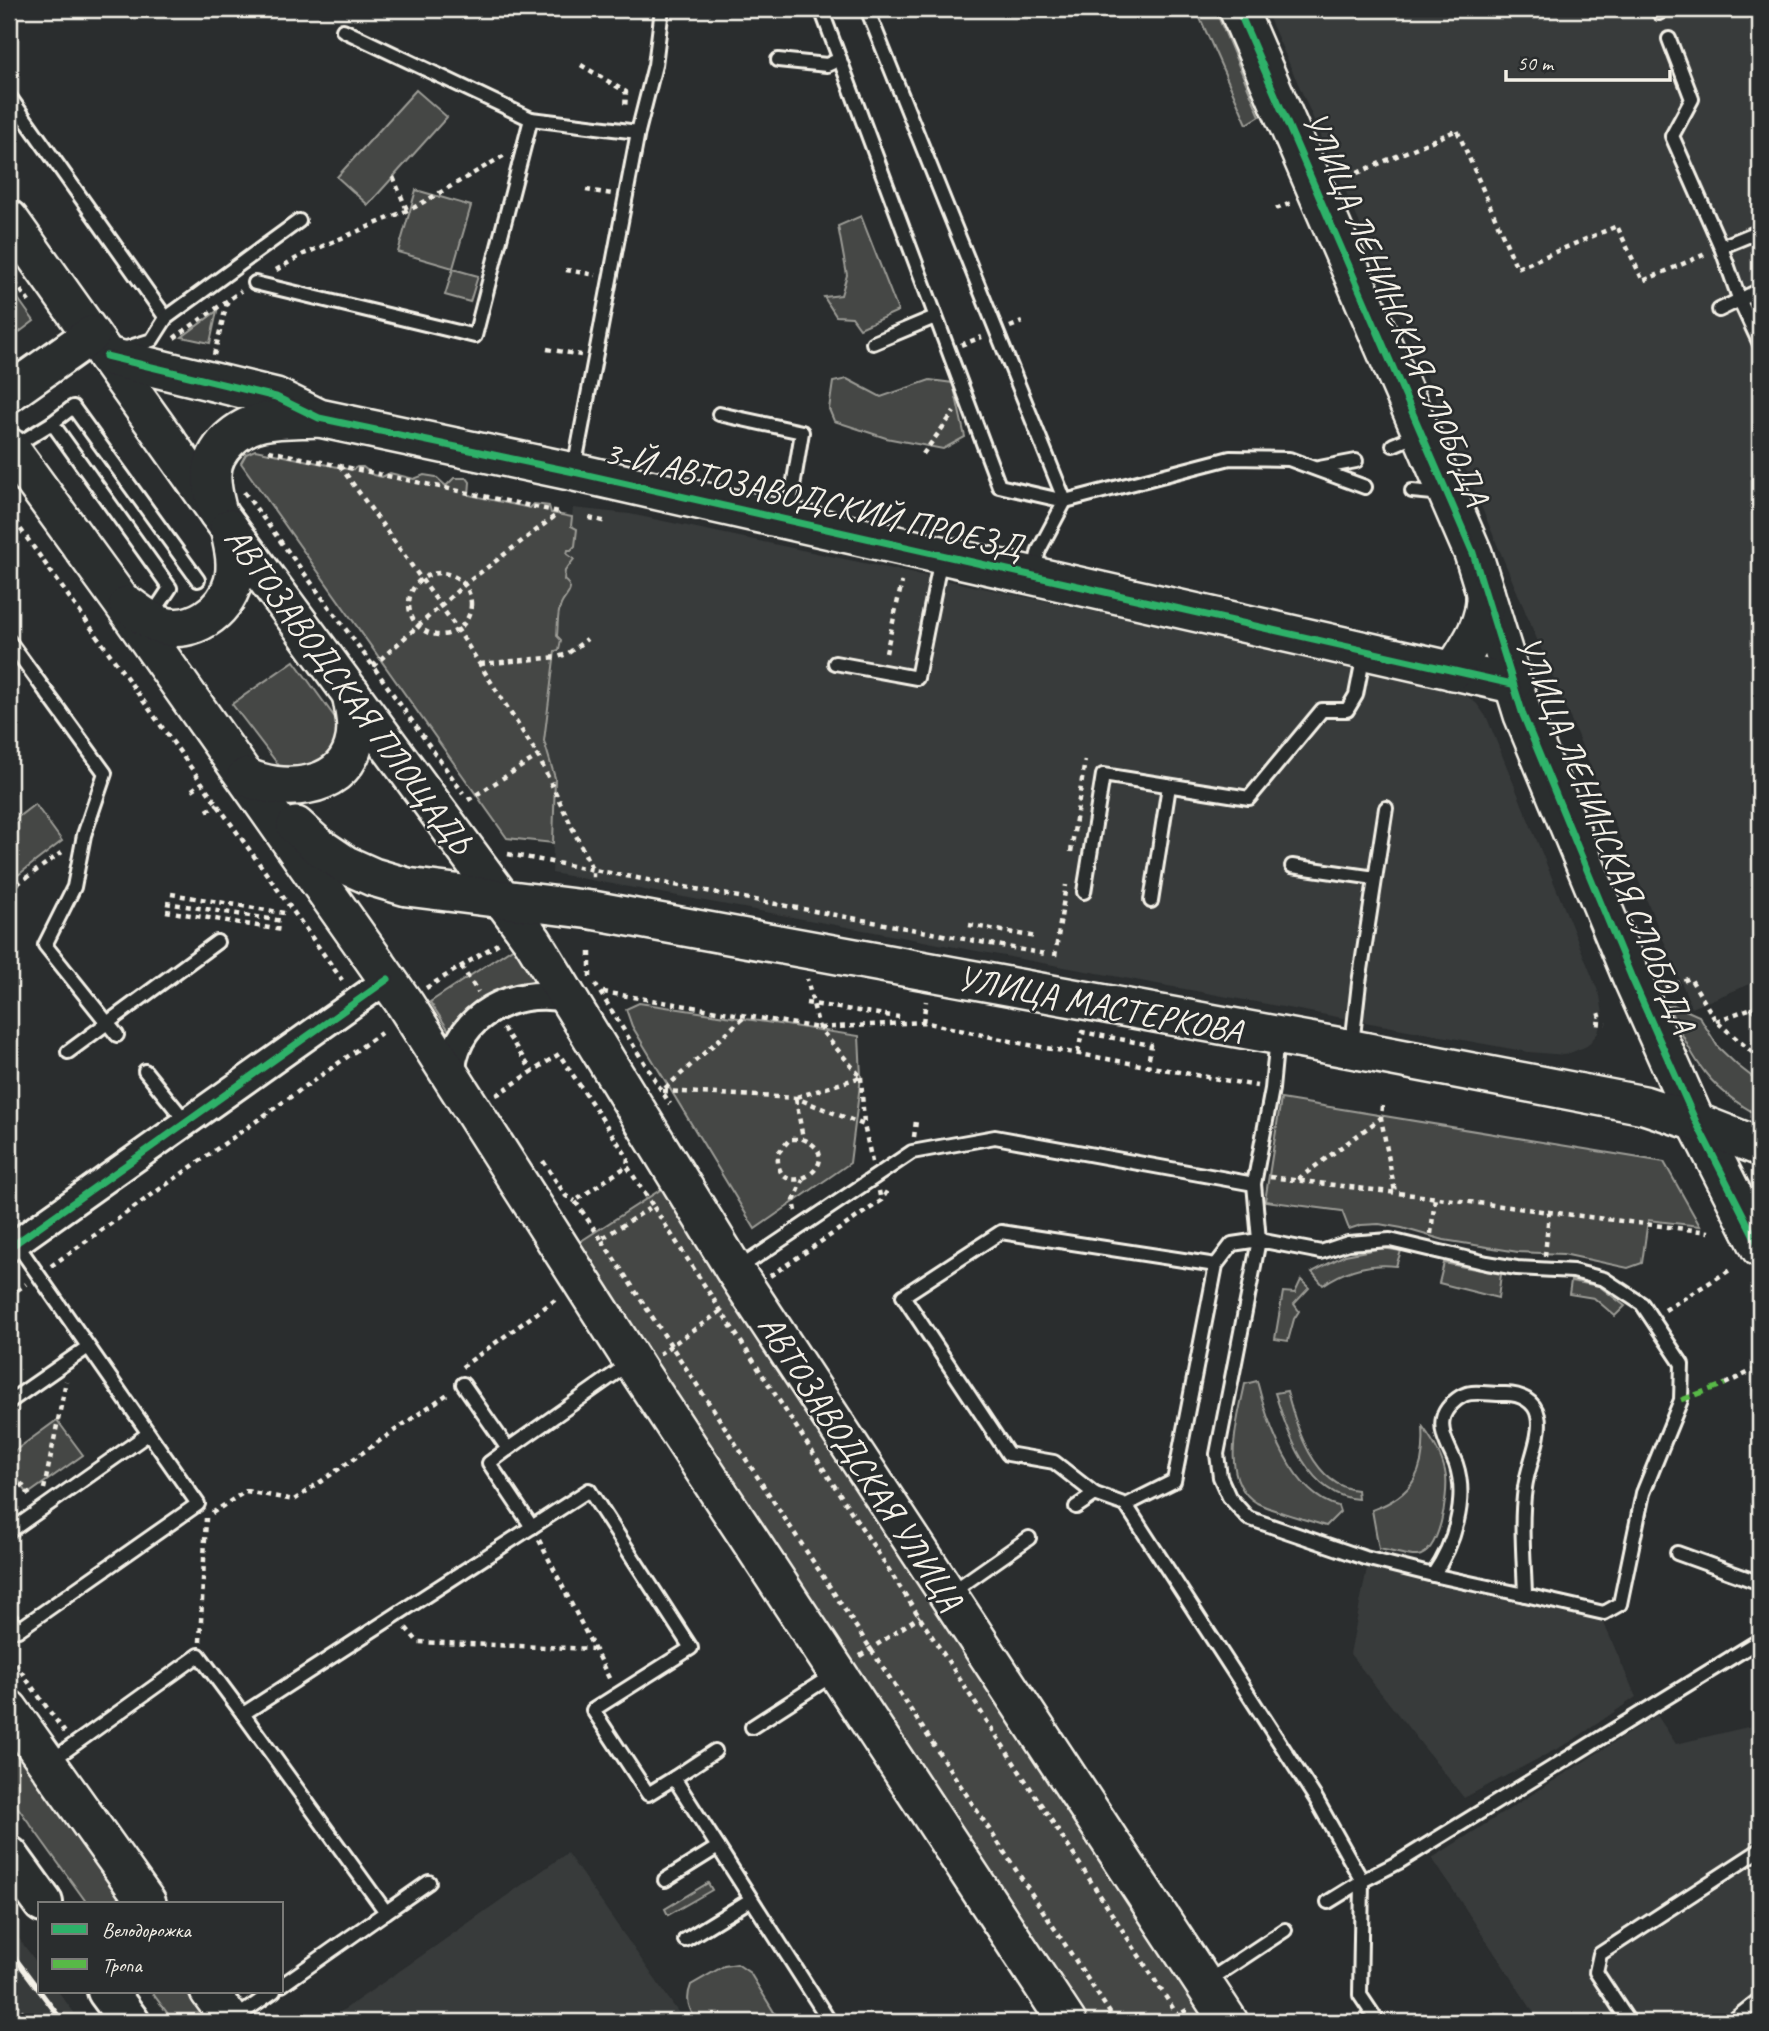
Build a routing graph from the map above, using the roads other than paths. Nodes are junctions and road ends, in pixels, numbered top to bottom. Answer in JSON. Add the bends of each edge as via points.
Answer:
{"nodes":[{"id":1,"x":662,"y":9,"type":"edge"},
{"id":2,"x":821,"y":9,"type":"edge"},
{"id":3,"x":867,"y":9,"type":"edge"},
{"id":4,"x":1238,"y":9,"type":"edge"},
{"id":5,"x":343,"y":30,"type":"dead end"},
{"id":6,"x":1669,"y":39,"type":"dead end"},
{"id":7,"x":840,"y":59,"type":"junction"},
{"id":8,"x":778,"y":60,"type":"dead end"},
{"id":9,"x":9,"y":96,"type":"edge"},
{"id":10,"x":531,"y":119,"type":"junction"},
{"id":11,"x":638,"y":132,"type":"junction"},
{"id":12,"x":9,"y":219,"type":"edge"},
{"id":13,"x":299,"y":221,"type":"dead end"},
{"id":14,"x":1760,"y":232,"type":"edge"},
{"id":15,"x":1721,"y":247,"type":"junction"},
{"id":16,"x":255,"y":283,"type":"road end"},
{"id":17,"x":1760,"y":290,"type":"edge"},
{"id":18,"x":1740,"y":301,"type":"junction"},
{"id":19,"x":1719,"y":310,"type":"dead end"},
{"id":20,"x":935,"y":317,"type":"junction"},
{"id":21,"x":166,"y":318,"type":"junction"},
{"id":22,"x":873,"y":343,"type":"dead end"},
{"id":23,"x":1760,"y":344,"type":"edge"},
{"id":24,"x":99,"y":345,"type":"junction"},
{"id":25,"x":9,"y":393,"type":"edge"},
{"id":26,"x":719,"y":414,"type":"dead end"},
{"id":27,"x":319,"y":418,"type":"junction"},
{"id":28,"x":52,"y":423,"type":"junction"},
{"id":29,"x":9,"y":448,"type":"edge"},
{"id":30,"x":1356,"y":461,"type":"dead end"},
{"id":31,"x":1319,"y":468,"type":"junction"},
{"id":32,"x":574,"y":472,"type":"junction"},
{"id":33,"x":1366,"y":487,"type":"dead end"},
{"id":34,"x":1412,"y":491,"type":"dead end"},
{"id":35,"x":1449,"y":495,"type":"junction"},
{"id":36,"x":1065,"y":501,"type":"junction"},
{"id":37,"x":230,"y":510,"type":"junction"},
{"id":38,"x":787,"y":520,"type":"junction"},
{"id":39,"x":942,"y":555,"type":"junction"},
{"id":40,"x":1033,"y":576,"type":"junction"},
{"id":41,"x":198,"y":580,"type":"dead end"},
{"id":42,"x":1484,"y":588,"type":"junction"},
{"id":43,"x":135,"y":610,"type":"junction"},
{"id":44,"x":9,"y":641,"type":"edge"},
{"id":45,"x":1365,"y":651,"type":"junction"},
{"id":46,"x":835,"y":663,"type":"dead end"},
{"id":47,"x":1453,"y":671,"type":"junction"},
{"id":48,"x":362,"y":679,"type":"junction"},
{"id":49,"x":1517,"y":699,"type":"junction"},
{"id":50,"x":250,"y":782,"type":"junction"},
{"id":51,"x":1169,"y":786,"type":"junction"},
{"id":52,"x":1386,"y":808,"type":"dead end"},
{"id":53,"x":1292,"y":866,"type":"dead end"},
{"id":54,"x":1375,"y":878,"type":"junction"},
{"id":55,"x":1084,"y":892,"type":"dead end"},
{"id":56,"x":502,"y":897,"type":"junction"},
{"id":57,"x":1151,"y":901,"type":"dead end"},
{"id":58,"x":216,"y":942,"type":"dead end"},
{"id":59,"x":387,"y":979,"type":"junction"},
{"id":60,"x":585,"y":995,"type":"junction"},
{"id":61,"x":106,"y":1023,"type":"junction"},
{"id":62,"x":117,"y":1035,"type":"dead end"},
{"id":63,"x":1277,"y":1037,"type":"junction"},
{"id":64,"x":1352,"y":1049,"type":"junction"},
{"id":65,"x":68,"y":1052,"type":"dead end"},
{"id":66,"x":145,"y":1071,"type":"dead end"},
{"id":67,"x":453,"y":1079,"type":"junction"},
{"id":68,"x":1696,"y":1122,"type":"junction"},
{"id":69,"x":187,"y":1124,"type":"junction"},
{"id":70,"x":1760,"y":1147,"type":"edge"},
{"id":71,"x":1255,"y":1180,"type":"junction"},
{"id":72,"x":1757,"y":1227,"type":"edge"},
{"id":73,"x":1259,"y":1240,"type":"junction"},
{"id":74,"x":12,"y":1246,"type":"edge"},
{"id":75,"x":1216,"y":1265,"type":"junction"},
{"id":76,"x":732,"y":1288,"type":"junction"},
{"id":77,"x":88,"y":1347,"type":"junction"},
{"id":78,"x":643,"y":1360,"type":"junction"},
{"id":79,"x":463,"y":1384,"type":"road end"},
{"id":80,"x":9,"y":1402,"type":"edge"},
{"id":81,"x":148,"y":1434,"type":"junction"},
{"id":82,"x":508,"y":1449,"type":"junction"},
{"id":83,"x":1095,"y":1494,"type":"junction"},
{"id":84,"x":1126,"y":1505,"type":"junction"},
{"id":85,"x":1076,"y":1507,"type":"dead end"},
{"id":86,"x":532,"y":1527,"type":"junction"},
{"id":87,"x":9,"y":1532,"type":"edge"},
{"id":88,"x":1029,"y":1538,"type":"dead end"},
{"id":89,"x":1677,"y":1553,"type":"dead end"},
{"id":90,"x":1433,"y":1575,"type":"junction"},
{"id":91,"x":1760,"y":1583,"type":"edge"},
{"id":92,"x":1525,"y":1595,"type":"junction"},
{"id":93,"x":932,"y":1607,"type":"junction"},
{"id":94,"x":9,"y":1617,"type":"edge"},
{"id":95,"x":1760,"y":1640,"type":"edge"},
{"id":96,"x":844,"y":1667,"type":"junction"},
{"id":97,"x":9,"y":1709,"type":"edge"},
{"id":98,"x":243,"y":1714,"type":"junction"},
{"id":99,"x":752,"y":1727,"type":"dead end"},
{"id":100,"x":715,"y":1751,"type":"dead end"},
{"id":101,"x":47,"y":1763,"type":"junction"},
{"id":102,"x":674,"y":1778,"type":"junction"},
{"id":103,"x":718,"y":1847,"type":"junction"},
{"id":104,"x":1760,"y":1850,"type":"edge"},
{"id":105,"x":9,"y":1856,"type":"edge"},
{"id":106,"x":665,"y":1881,"type":"dead end"},
{"id":107,"x":1362,"y":1881,"type":"junction"},
{"id":108,"x":429,"y":1882,"type":"dead end"},
{"id":109,"x":751,"y":1900,"type":"junction"},
{"id":110,"x":42,"y":1902,"type":"edge"},
{"id":111,"x":146,"y":1902,"type":"edge"},
{"id":112,"x":1328,"y":1902,"type":"dead end"},
{"id":113,"x":386,"y":1912,"type":"junction"},
{"id":114,"x":1285,"y":1930,"type":"dead end"},
{"id":115,"x":685,"y":1940,"type":"dead end"},
{"id":116,"x":1204,"y":1983,"type":"junction"},
{"id":117,"x":284,"y":1984,"type":"edge"},
{"id":118,"x":108,"y":1993,"type":"edge"},
{"id":119,"x":210,"y":1993,"type":"edge"},
{"id":120,"x":271,"y":1993,"type":"edge"},
{"id":121,"x":1760,"y":1999,"type":"edge"},
{"id":122,"x":130,"y":2022,"type":"edge"},
{"id":123,"x":231,"y":2022,"type":"edge"},
{"id":124,"x":830,"y":2022,"type":"edge"},
{"id":125,"x":1067,"y":2022,"type":"edge"},
{"id":126,"x":1229,"y":2022,"type":"edge"},
{"id":127,"x":1378,"y":2022,"type":"edge"},
{"id":128,"x":1629,"y":2022,"type":"edge"},
{"id":129,"x":1731,"y":2022,"type":"edge"}],
"edges":[{"from":1,"to":11,"type":"lane","via":[[655,65]]},
{"from":2,"to":7,"type":"lane"},
{"from":3,"to":36,"type":"lane"},
{"from":4,"to":35,"type":"main road","name":"УЛИЦА ЛЕНИНСКАЯ СЛОБОДА","via":[[1408,439]]},
{"from":5,"to":10,"type":"lane"},
{"from":6,"to":15,"type":"lane","via":[[1692,99],[1672,136]]},
{"from":7,"to":8,"type":"lane","via":[[827,65]]},
{"from":7,"to":20,"type":"lane"},
{"from":9,"to":21,"type":"lane"},
{"from":10,"to":11,"type":"lane"},
{"from":10,"to":16,"type":"lane","via":[[475,336]]},
{"from":11,"to":32,"type":"lane"},
{"from":12,"to":24,"type":"main road"},
{"from":13,"to":21,"type":"lane"},
{"from":14,"to":15,"type":"lane"},
{"from":15,"to":18,"type":"lane"},
{"from":17,"to":18,"type":"lane"},
{"from":18,"to":19,"type":"lane"},
{"from":18,"to":23,"type":"lane"},
{"from":20,"to":22,"type":"lane"},
{"from":20,"to":36,"type":"lane","via":[[999,486]]},
{"from":21,"to":24,"type":"lane","via":[[152,340]]},
{"from":24,"to":25,"type":"main road"},
{"from":24,"to":27,"type":"main road","name":"3-Й АВТОЗАВОДСКИЙ ПРОЕЗД","via":[[276,397]]},
{"from":24,"to":37,"type":"main road","name":"АВТОЗАВОДСКАЯ ПЛОЩАДЬ"},
{"from":26,"to":38,"type":"lane","via":[[802,432]]},
{"from":27,"to":32,"type":"main road","name":"3-Й АВТОЗАВОДСКИЙ ПРОЕЗД"},
{"from":27,"to":37,"type":"main road","name":"3-Й АВТОЗАВОДСКИЙ ПРОЕЗД","via":[[263,422],[226,442],[212,474]]},
{"from":28,"to":29,"type":"lane"},
{"from":28,"to":41,"type":"lane","via":[[73,407]]},
{"from":28,"to":43,"type":"lane","via":[[170,588]]},
{"from":29,"to":43,"type":"main road","name":"АВТОЗАВОДСКАЯ ПЛОЩАДЬ"},
{"from":30,"to":31,"type":"lane"},
{"from":31,"to":33,"type":"lane"},
{"from":31,"to":36,"type":"lane","via":[[1289,459],[1230,458]]},
{"from":32,"to":38,"type":"main road","name":"3-Й АВТОЗАВОДСКИЙ ПРОЕЗД"},
{"from":34,"to":35,"type":"lane"},
{"from":35,"to":42,"type":"main road","name":"УЛИЦА ЛЕНИНСКАЯ СЛОБОДА"},
{"from":36,"to":40,"type":"lane","via":[[1039,550]]},
{"from":37,"to":43,"type":"main road","name":"3-Й АВТОЗАВОДСКИЙ ПРОЕЗД","via":[[236,557],[233,582],[213,614],[198,624],[181,627],[163,626]]},
{"from":37,"to":48,"type":"main road","name":"АВТОЗАВОДСКАЯ ПЛОЩАДЬ"},
{"from":38,"to":39,"type":"main road","name":"3-Й АВТОЗАВОДСКИЙ ПРОЕЗД"},
{"from":39,"to":40,"type":"main road","name":"3-Й АВТОЗАВОДСКИЙ ПРОЕЗД"},
{"from":39,"to":46,"type":"lane","via":[[918,678]]},
{"from":40,"to":45,"type":"main road","name":"3-Й АВТОЗАВОДСКИЙ ПРОЕЗД"},
{"from":42,"to":47,"type":"main road","via":[[1478,629]]},
{"from":42,"to":49,"type":"main road","name":"УЛИЦА ЛЕНИНСКАЯ СЛОБОДА"},
{"from":43,"to":50,"type":"main road","name":"АВТОЗАВОДСКАЯ ПЛОЩАДЬ"},
{"from":44,"to":61,"type":"lane","via":[[105,773],[84,835],[74,887],[45,945]]},
{"from":45,"to":47,"type":"main road","name":"3-Й АВТОЗАВОДСКИЙ ПРОЕЗД"},
{"from":45,"to":51,"type":"lane","via":[[1356,695],[1347,710],[1322,710],[1249,798]]},
{"from":47,"to":49,"type":"main road","name":"3-Й АВТОЗАВОДСКИЙ ПРОЕЗД"},
{"from":48,"to":50,"type":"main road","via":[[353,749],[339,769],[301,786]]},
{"from":48,"to":56,"type":"main road","name":"АВТОЗАВОДСКАЯ ПЛОЩАДЬ"},
{"from":49,"to":68,"type":"main road","name":"УЛИЦА ЛЕНИНСКАЯ СЛОБОДА"},
{"from":50,"to":56,"type":"main road","name":"АВТОЗАВОДСКАЯ ПЛОЩАДЬ","via":[[318,846],[364,873],[416,888]]},
{"from":50,"to":59,"type":"main road","name":"АВТОЗАВОДСКАЯ ПЛОЩАДЬ"},
{"from":51,"to":55,"type":"lane","via":[[1103,775]]},
{"from":51,"to":57,"type":"lane"},
{"from":52,"to":54,"type":"lane"},
{"from":53,"to":54,"type":"lane"},
{"from":54,"to":64,"type":"lane"},
{"from":56,"to":60,"type":"main road","name":"АВТОЗАВОДСКАЯ УЛИЦА","via":[[533,941]]},
{"from":56,"to":63,"type":"main road","name":"УЛИЦА МАСТЕРКОВА","via":[[606,912]]},
{"from":58,"to":61,"type":"lane"},
{"from":59,"to":67,"type":"main road"},
{"from":59,"to":69,"type":"street"},
{"from":60,"to":67,"type":"street","via":[[519,999],[485,1013],[459,1043]]},
{"from":60,"to":76,"type":"main road","name":"АВТОЗАВОДСКАЯ УЛИЦА"},
{"from":61,"to":62,"type":"lane"},
{"from":61,"to":65,"type":"lane"},
{"from":63,"to":64,"type":"main road","name":"УЛИЦА МАСТЕРКОВА"},
{"from":63,"to":71,"type":"lane"},
{"from":64,"to":68,"type":"main road","name":"УЛИЦА МАСТЕРКОВА","via":[[1644,1105]]},
{"from":66,"to":69,"type":"lane"},
{"from":67,"to":78,"type":"main road"},
{"from":68,"to":70,"type":"main road","name":"УЛИЦА МАСТЕРКОВА"},
{"from":68,"to":72,"type":"main road","name":"УЛИЦА ЛЕНИНСКАЯ СЛОБОДА"},
{"from":69,"to":74,"type":"street"},
{"from":71,"to":73,"type":"lane"},
{"from":71,"to":76,"type":"lane","via":[[995,1136],[912,1152]]},
{"from":73,"to":75,"type":"lane","via":[[1232,1244]]},
{"from":73,"to":90,"type":"lane","via":[[1217,1454],[1229,1497],[1248,1518],[1266,1525]]},
{"from":73,"to":92,"type":"lane","via":[[1321,1252],[1348,1243],[1390,1240],[1487,1263],[1573,1271],[1604,1279],[1642,1304],[1682,1364],[1681,1399],[1643,1493],[1620,1604],[1604,1613]]},
{"from":74,"to":77,"type":"lane"},
{"from":75,"to":83,"type":"lane","via":[[1001,1232],[903,1296],[1008,1454],[1054,1462]]},
{"from":75,"to":84,"type":"lane","via":[[1174,1481]]},
{"from":76,"to":93,"type":"main road","name":"АВТОЗАВОДСКАЯ УЛИЦА"},
{"from":77,"to":80,"type":"lane"},
{"from":77,"to":81,"type":"lane"},
{"from":78,"to":82,"type":"lane"},
{"from":78,"to":96,"type":"main road"},
{"from":79,"to":82,"type":"lane"},
{"from":81,"to":87,"type":"lane"},
{"from":81,"to":94,"type":"lane","via":[[198,1504],[18,1630]]},
{"from":82,"to":86,"type":"lane","via":[[489,1463]]},
{"from":83,"to":84,"type":"lane"},
{"from":83,"to":85,"type":"lane"},
{"from":84,"to":107,"type":"lane","via":[[1316,1799]]},
{"from":86,"to":98,"type":"lane"},
{"from":86,"to":102,"type":"lane","via":[[589,1490],[691,1648],[593,1710],[648,1794]]},
{"from":88,"to":93,"type":"lane"},
{"from":89,"to":91,"type":"lane"},
{"from":90,"to":92,"type":"lane"},
{"from":90,"to":92,"type":"lane","via":[[1452,1539],[1460,1492],[1443,1419],[1467,1393],[1511,1394],[1526,1398],[1539,1417],[1522,1513]]},
{"from":93,"to":116,"type":"main road","name":"АВТОЗАВОДСКАЯ УЛИЦА"},
{"from":95,"to":107,"type":"lane"},
{"from":96,"to":99,"type":"lane"},
{"from":96,"to":125,"type":"main road"},
{"from":97,"to":101,"type":"main road"},
{"from":98,"to":101,"type":"lane","via":[[199,1655]]},
{"from":98,"to":113,"type":"lane"},
{"from":100,"to":102,"type":"lane"},
{"from":101,"to":111,"type":"main road"},
{"from":102,"to":103,"type":"lane"},
{"from":103,"to":106,"type":"lane"},
{"from":103,"to":109,"type":"lane"},
{"from":104,"to":128,"type":"lane","via":[[1600,1954],[1597,1972]]},
{"from":105,"to":110,"type":"main road"},
{"from":107,"to":112,"type":"lane"},
{"from":107,"to":127,"type":"lane","via":[[1360,1995]]},
{"from":108,"to":113,"type":"lane"},
{"from":109,"to":115,"type":"lane"},
{"from":109,"to":124,"type":"lane"},
{"from":113,"to":117,"type":"lane"},
{"from":114,"to":116,"type":"lane"},
{"from":116,"to":126,"type":"main road","name":"АВТОЗАВОДСКАЯ УЛИЦА"},
{"from":118,"to":122,"type":"main road"},
{"from":119,"to":123,"type":"main road"},
{"from":120,"to":123,"type":"lane"},
{"from":121,"to":129,"type":"lane"}]}
